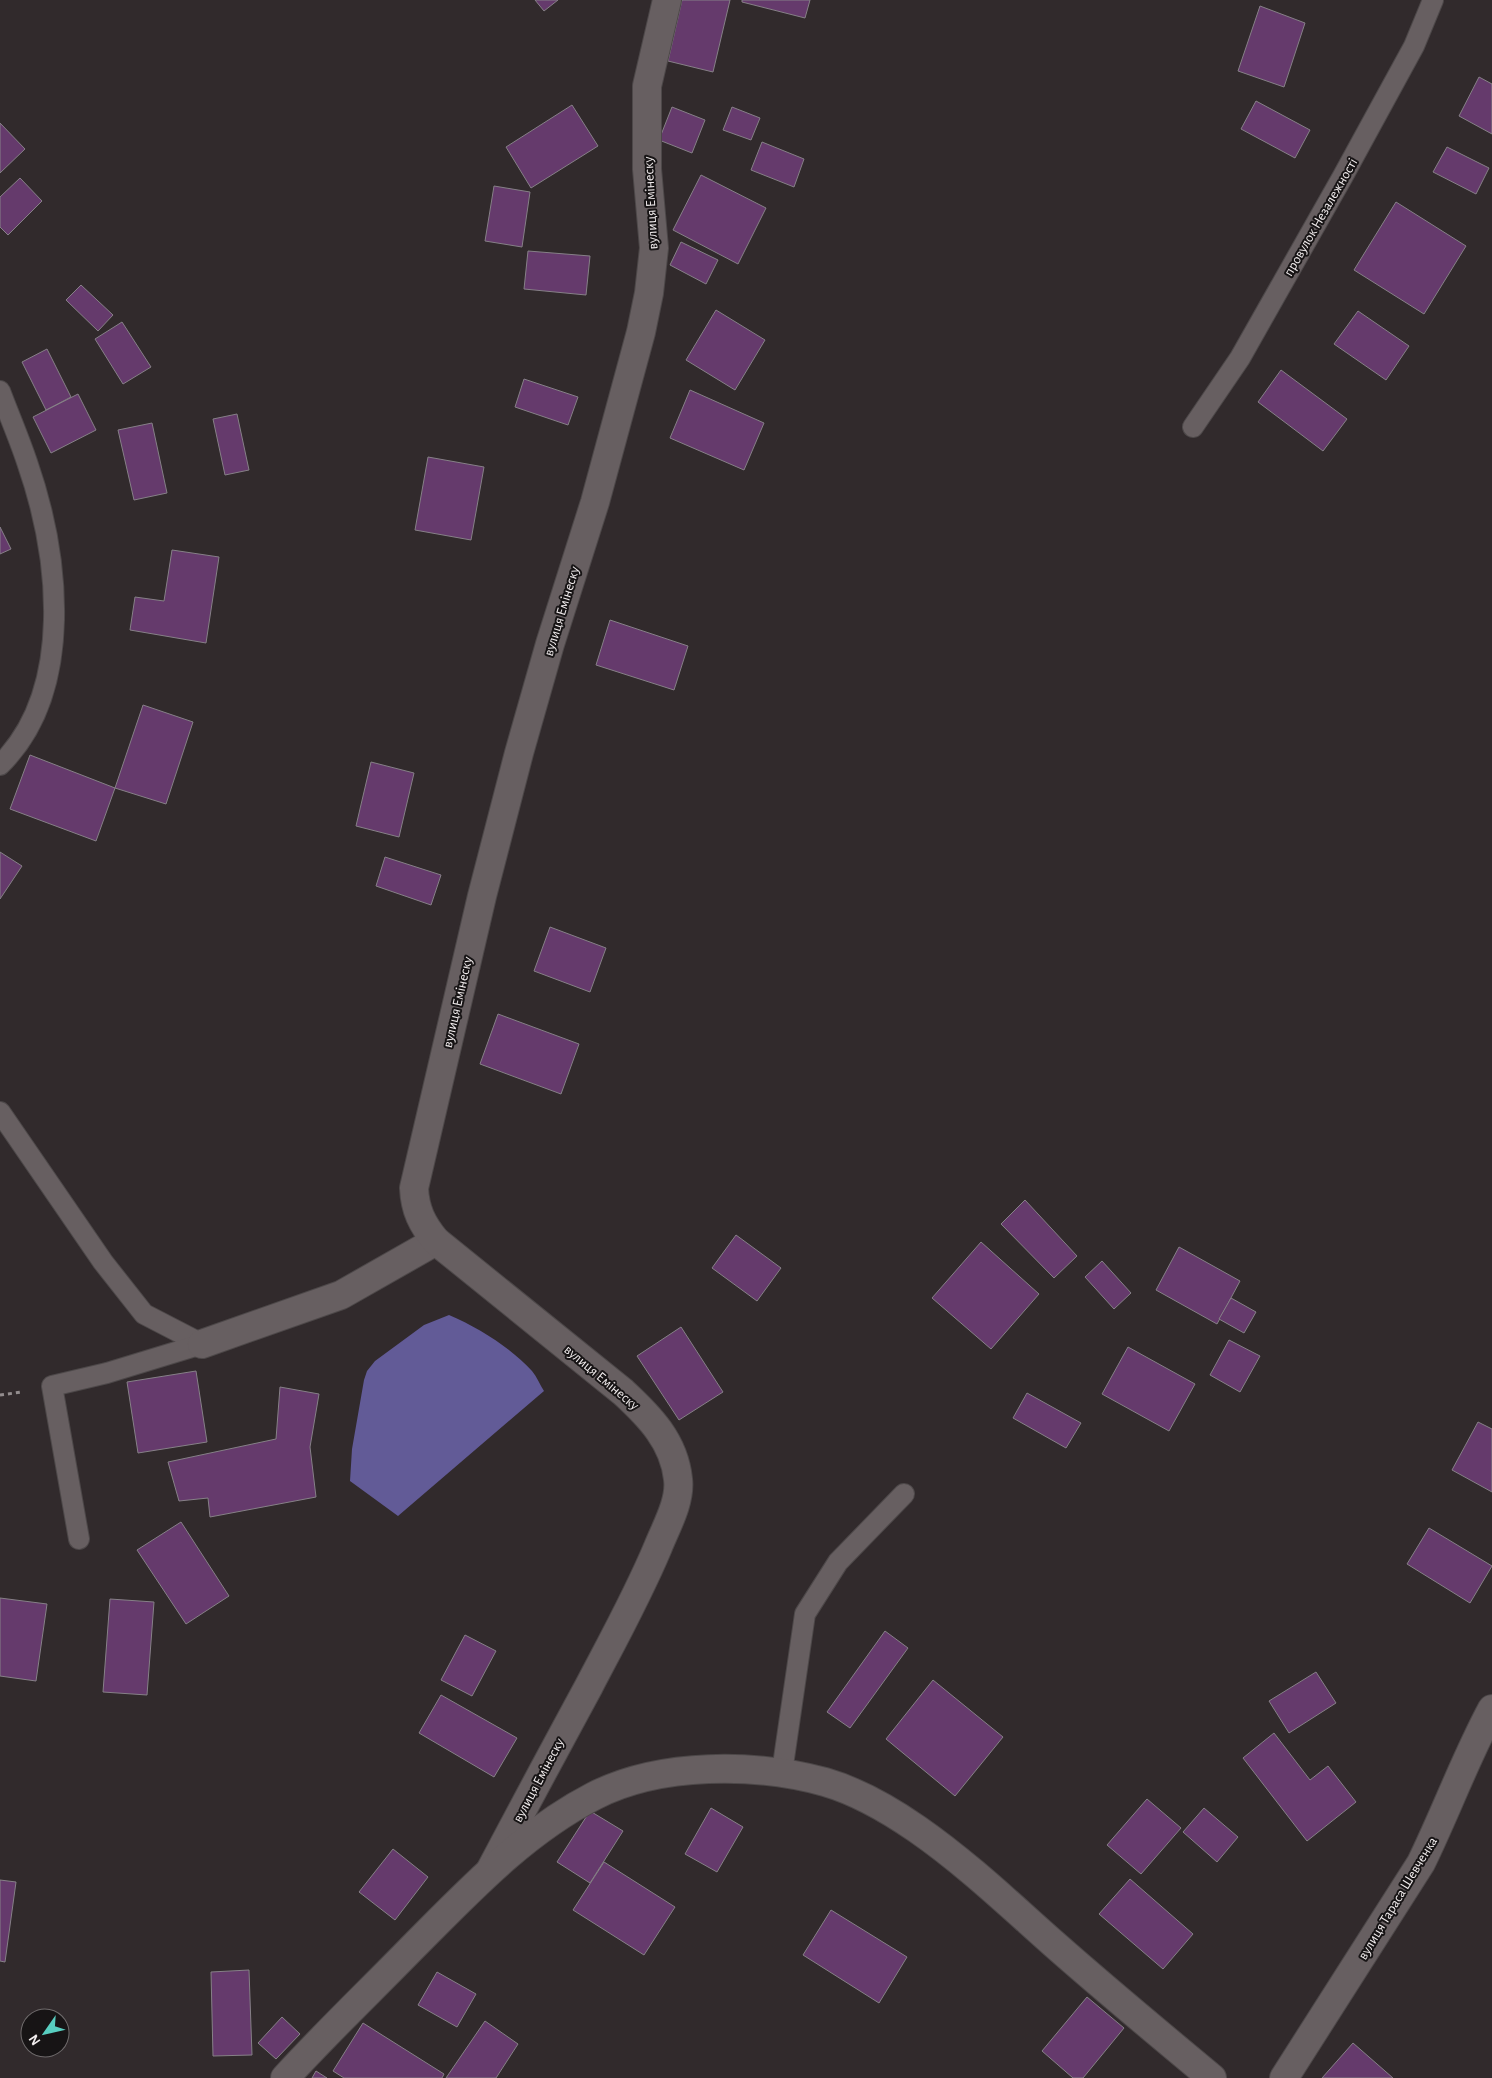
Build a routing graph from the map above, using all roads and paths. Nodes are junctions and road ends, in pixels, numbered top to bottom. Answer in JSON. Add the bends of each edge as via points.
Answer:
{"nodes":[{"id":1,"x":667,"y":0,"type":"edge"},
{"id":2,"x":1433,"y":0,"type":"edge"},
{"id":3,"x":0,"y":391,"type":"edge"},
{"id":4,"x":1193,"y":427,"type":"dead end"},
{"id":5,"x":0,"y":765,"type":"edge"},
{"id":6,"x":0,"y":1112,"type":"edge"},
{"id":7,"x":436,"y":1241,"type":"junction"},
{"id":8,"x":202,"y":1344,"type":"junction"},
{"id":9,"x":904,"y":1494,"type":"dead end"},
{"id":10,"x":79,"y":1539,"type":"dead end"},
{"id":11,"x":1492,"y":1709,"type":"edge"},
{"id":12,"x":782,"y":1772,"type":"junction"},
{"id":13,"x":490,"y":1869,"type":"junction"},
{"id":14,"x":285,"y":2078,"type":"edge"},
{"id":15,"x":1212,"y":2078,"type":"edge"},
{"id":16,"x":1284,"y":2078,"type":"edge"}],
"edges":[{"from":1,"to":7,"type":"street","name":"вулиця Емінеску","via":[[647,86],[647,169],[654,248],[649,292],[595,502],[519,753],[418,1167],[415,1203],[419,1218]]},
{"from":2,"to":4,"type":"lane","name":"провулок Незалежності","via":[[1414,46],[1344,176],[1240,358]]},
{"from":3,"to":5,"type":"lane","via":[[28,463],[40,509],[54,602],[54,643],[44,690],[19,743]]},
{"from":6,"to":8,"type":"lane","via":[[103,1262],[144,1314]]},
{"from":7,"to":8,"type":"street","via":[[341,1295]]},
{"from":7,"to":13,"type":"street","name":"вулиця Емінеску","via":[[649,1416],[672,1454],[679,1481],[669,1520],[647,1573]]},
{"from":8,"to":10,"type":"lane","via":[[52,1386]]},
{"from":9,"to":12,"type":"lane","via":[[838,1562],[806,1614]]},
{"from":11,"to":16,"type":"street","name":"вулиця Тараса Шевченка","via":[[1421,1863]]},
{"from":12,"to":13,"type":"street","via":[[720,1769],[663,1774],[628,1782],[555,1818]]},
{"from":12,"to":15,"type":"street","via":[[828,1783],[874,1803],[917,1829],[963,1864],[1096,1982]]},
{"from":13,"to":14,"type":"street"}]}
